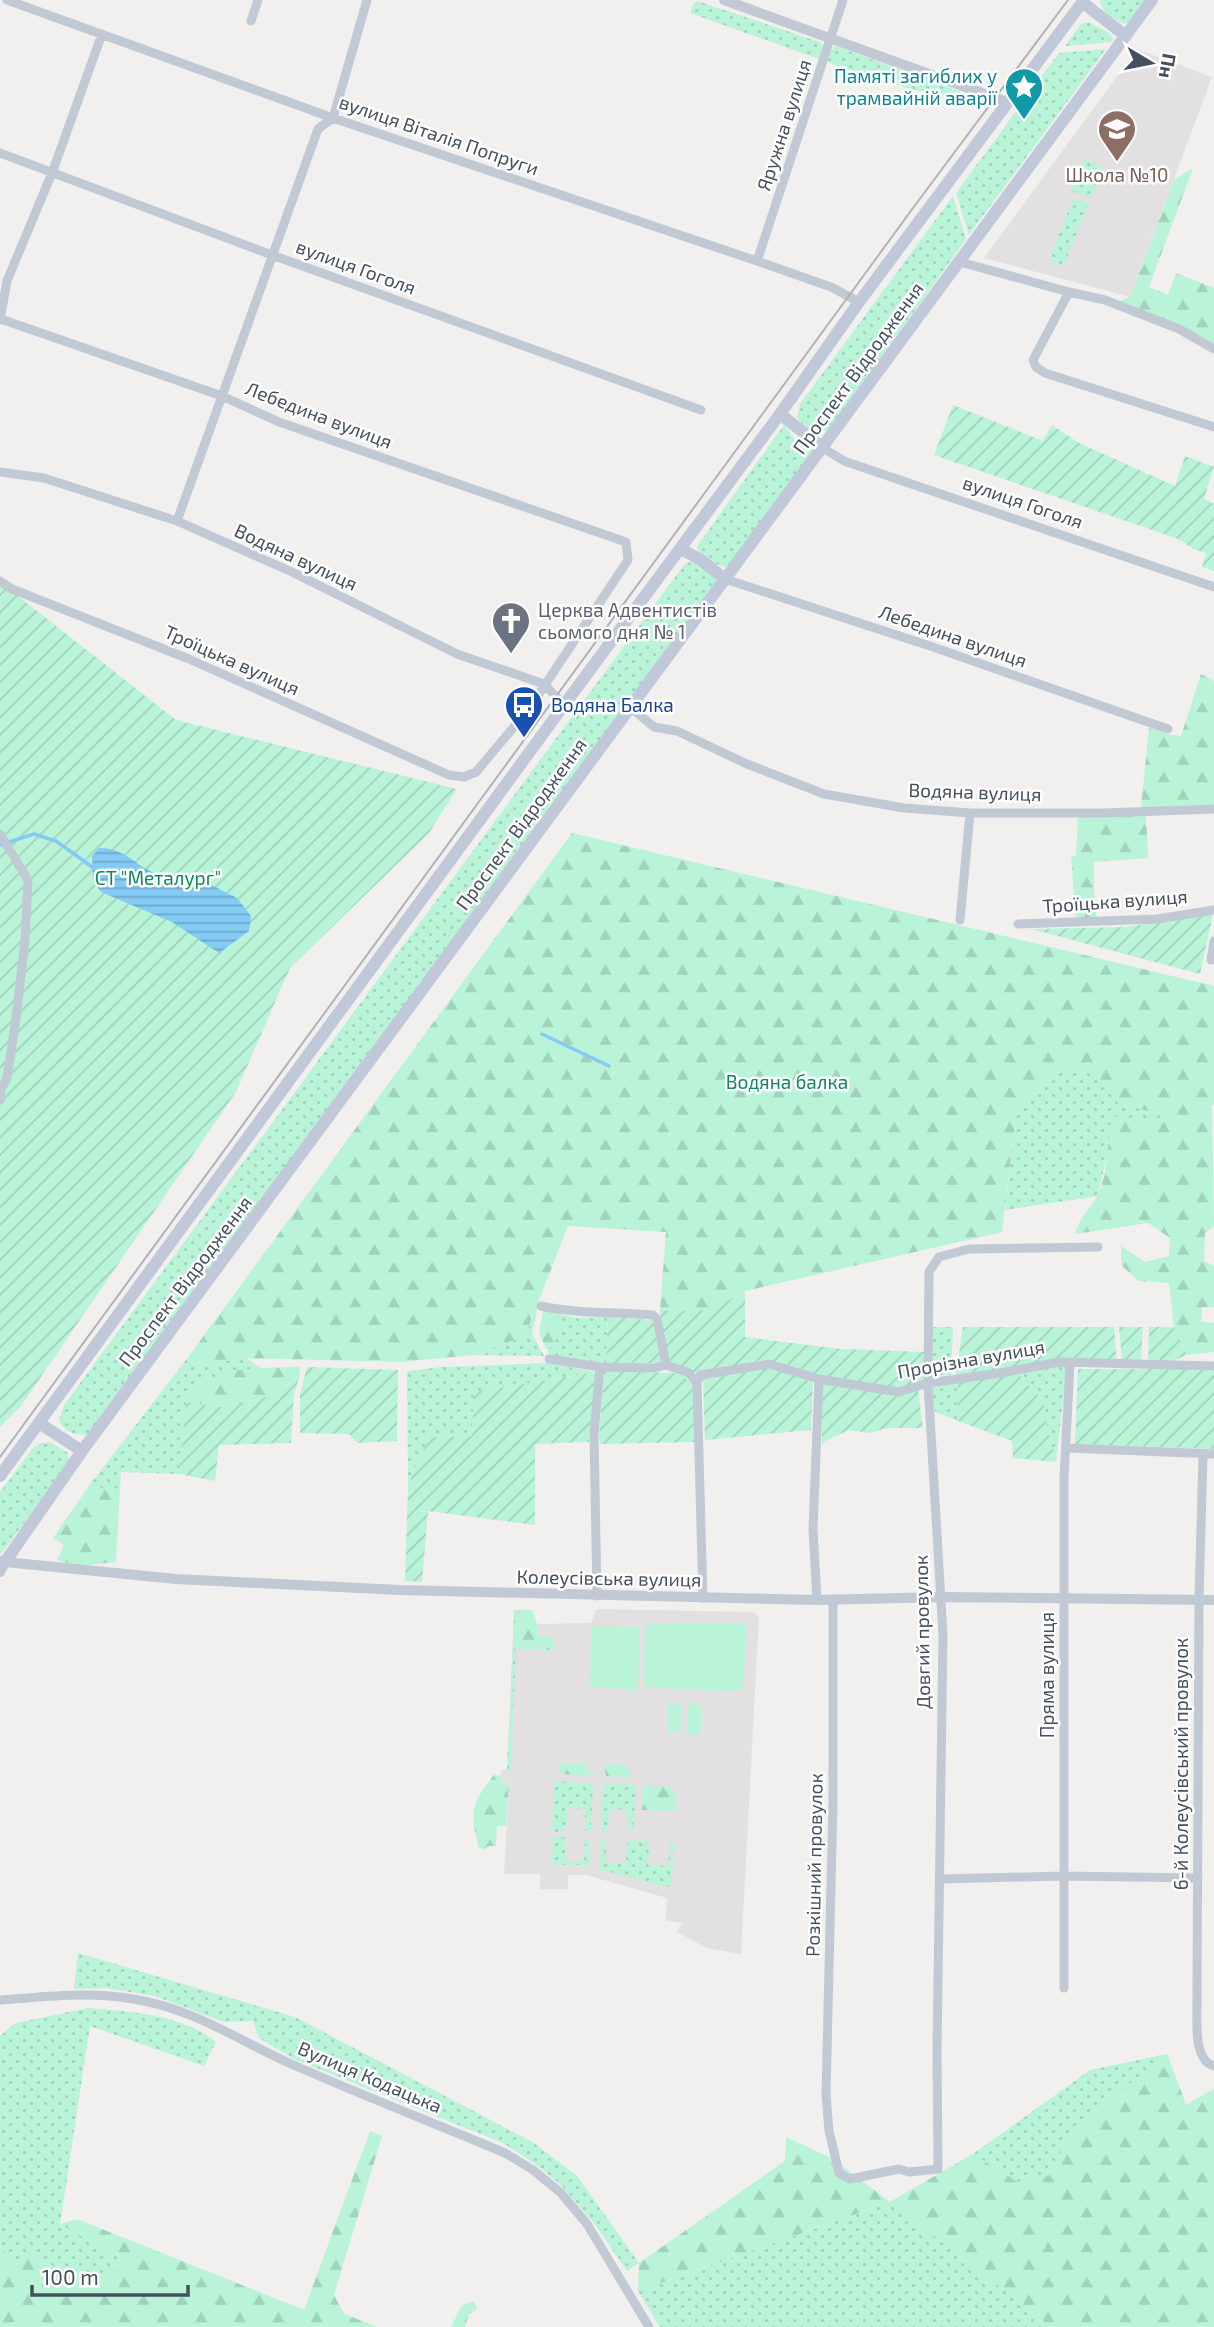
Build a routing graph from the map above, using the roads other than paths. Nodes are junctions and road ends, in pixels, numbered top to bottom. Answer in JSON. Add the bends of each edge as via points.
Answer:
{"nodes":[{"id":1,"x":7,"y":0,"type":"edge"},
{"id":2,"x":258,"y":0,"type":"edge"},
{"id":3,"x":367,"y":0,"type":"edge"},
{"id":4,"x":724,"y":0,"type":"edge"},
{"id":5,"x":843,"y":0,"type":"edge"},
{"id":6,"x":1152,"y":0,"type":"edge"},
{"id":7,"x":1083,"y":1,"type":"edge"},
{"id":8,"x":20,"y":2,"type":"edge"},
{"id":9,"x":251,"y":21,"type":"dead end"},
{"id":10,"x":102,"y":34,"type":"junction"},
{"id":11,"x":1126,"y":36,"type":"junction"},
{"id":12,"x":831,"y":38,"type":"junction"},
{"id":13,"x":1007,"y":102,"type":"junction"},
{"id":14,"x":332,"y":118,"type":"junction"},
{"id":15,"x":0,"y":153,"type":"edge"},
{"id":16,"x":51,"y":173,"type":"junction"},
{"id":17,"x":272,"y":255,"type":"junction"},
{"id":18,"x":757,"y":261,"type":"junction"},
{"id":19,"x":960,"y":262,"type":"junction"},
{"id":20,"x":3,"y":280,"type":"edge"},
{"id":21,"x":1069,"y":292,"type":"junction"},
{"id":22,"x":859,"y":302,"type":"junction"},
{"id":23,"x":0,"y":320,"type":"edge"},
{"id":24,"x":1214,"y":349,"type":"edge"},
{"id":25,"x":222,"y":396,"type":"junction"},
{"id":26,"x":701,"y":410,"type":"dead end"},
{"id":27,"x":780,"y":414,"type":"junction"},
{"id":28,"x":1214,"y":427,"type":"edge"},
{"id":29,"x":823,"y":448,"type":"junction"},
{"id":30,"x":0,"y":471,"type":"edge"},
{"id":31,"x":177,"y":521,"type":"junction"},
{"id":32,"x":681,"y":549,"type":"junction"},
{"id":33,"x":725,"y":579,"type":"junction"},
{"id":34,"x":0,"y":581,"type":"edge"},
{"id":35,"x":1214,"y":587,"type":"edge"},
{"id":36,"x":544,"y":684,"type":"junction"},
{"id":37,"x":564,"y":705,"type":"junction"},
{"id":38,"x":630,"y":707,"type":"junction"},
{"id":39,"x":1168,"y":729,"type":"dead end"},
{"id":40,"x":1214,"y":809,"type":"edge"},
{"id":41,"x":971,"y":813,"type":"junction"},
{"id":42,"x":0,"y":834,"type":"edge"},
{"id":43,"x":1214,"y":910,"type":"edge"},
{"id":44,"x":960,"y":920,"type":"dead end"},
{"id":45,"x":1018,"y":924,"type":"dead end"},
{"id":46,"x":1214,"y":941,"type":"edge"},
{"id":47,"x":1211,"y":960,"type":"dead end"},
{"id":48,"x":0,"y":1100,"type":"edge"},
{"id":49,"x":1098,"y":1247,"type":"dead end"},
{"id":50,"x":541,"y":1306,"type":"dead end"},
{"id":51,"x":549,"y":1359,"type":"dead end"},
{"id":52,"x":1070,"y":1364,"type":"junction"},
{"id":53,"x":666,"y":1366,"type":"junction"},
{"id":54,"x":1214,"y":1366,"type":"edge"},
{"id":55,"x":600,"y":1367,"type":"junction"},
{"id":56,"x":819,"y":1379,"type":"junction"},
{"id":57,"x":928,"y":1382,"type":"junction"},
{"id":58,"x":697,"y":1383,"type":"junction"},
{"id":59,"x":39,"y":1423,"type":"junction"},
{"id":60,"x":1067,"y":1448,"type":"junction"},
{"id":61,"x":82,"y":1451,"type":"junction"},
{"id":62,"x":1203,"y":1454,"type":"junction"},
{"id":63,"x":1214,"y":1454,"type":"edge"},
{"id":64,"x":0,"y":1476,"type":"edge"},
{"id":65,"x":2,"y":1565,"type":"edge"},
{"id":66,"x":597,"y":1595,"type":"junction"},
{"id":67,"x":941,"y":1597,"type":"junction"},
{"id":68,"x":1065,"y":1597,"type":"junction"},
{"id":69,"x":704,"y":1598,"type":"junction"},
{"id":70,"x":833,"y":1599,"type":"junction"},
{"id":71,"x":1199,"y":1599,"type":"junction"},
{"id":72,"x":817,"y":1600,"type":"junction"},
{"id":73,"x":1214,"y":1600,"type":"edge"},
{"id":74,"x":1064,"y":1876,"type":"junction"},
{"id":75,"x":1198,"y":1878,"type":"junction"},
{"id":76,"x":940,"y":1879,"type":"junction"},
{"id":77,"x":1064,"y":1988,"type":"dead end"},
{"id":78,"x":0,"y":2000,"type":"edge"},
{"id":79,"x":1214,"y":2066,"type":"edge"},
{"id":80,"x":938,"y":2169,"type":"joint"},
{"id":81,"x":649,"y":2327,"type":"edge"}],
"edges":[{"from":1,"to":8,"type":"street","name":"вулиця Віталія Попруги"},
{"from":2,"to":9,"type":"street"},
{"from":3,"to":14,"type":"street"},
{"from":4,"to":12,"type":"street"},
{"from":5,"to":12,"type":"street","name":"Яружна вулиця"},
{"from":6,"to":11,"type":"main road","name":"Проспект Відродження"},
{"from":7,"to":11,"type":"main road"},
{"from":7,"to":13,"type":"main road","name":"Проспект Відродження"},
{"from":8,"to":10,"type":"street","name":"вулиця Віталія Попруги"},
{"from":10,"to":14,"type":"street","name":"вулиця Віталія Попруги"},
{"from":10,"to":16,"type":"street"},
{"from":11,"to":19,"type":"main road","name":"Проспект Відродження"},
{"from":12,"to":13,"type":"street"},
{"from":12,"to":18,"type":"street","name":"Яружна вулиця"},
{"from":13,"to":22,"type":"main road","name":"Проспект Відродження"},
{"from":14,"to":17,"type":"street","via":[[318,129]]},
{"from":14,"to":18,"type":"street","name":"вулиця Віталія Попруги"},
{"from":15,"to":16,"type":"street","name":"вулиця Гоголя"},
{"from":16,"to":17,"type":"street","name":"вулиця Гоголя"},
{"from":16,"to":20,"type":"street"},
{"from":17,"to":25,"type":"street"},
{"from":17,"to":26,"type":"street","name":"вулиця Гоголя"},
{"from":18,"to":22,"type":"street","name":"вулиця Віталія Попруги"},
{"from":19,"to":21,"type":"street"},
{"from":19,"to":29,"type":"main road","name":"Проспект Відродження"},
{"from":20,"to":23,"type":"street"},
{"from":21,"to":24,"type":"street","via":[[1105,300],[1179,329]]},
{"from":21,"to":28,"type":"street","via":[[1033,360],[1036,367]]},
{"from":22,"to":27,"type":"main road","name":"Проспект Відродження"},
{"from":23,"to":25,"type":"street","name":"Лебедина вулиця"},
{"from":25,"to":31,"type":"street"},
{"from":25,"to":36,"type":"street","name":"Лебедина вулиця","via":[[279,422],[626,542],[628,560]]},
{"from":27,"to":29,"type":"main road"},
{"from":27,"to":32,"type":"main road","name":"Проспект Відродження"},
{"from":29,"to":33,"type":"main road","name":"Проспект Відродження"},
{"from":29,"to":35,"type":"street","name":"вулиця Гоголя","via":[[844,461]]},
{"from":30,"to":31,"type":"street","name":"Водяна вулиця","via":[[44,478]]},
{"from":31,"to":36,"type":"street","name":"Водяна вулиця","via":[[457,654]]},
{"from":32,"to":33,"type":"main road"},
{"from":32,"to":37,"type":"main road","name":"Проспект Відродження"},
{"from":33,"to":38,"type":"main road","name":"Проспект Відродження"},
{"from":33,"to":39,"type":"street","name":"Лебедина вулиця"},
{"from":34,"to":36,"type":"street","name":"Троїцька вулиця","via":[[449,775],[464,777],[476,772]]},
{"from":36,"to":37,"type":"street","name":"Водяна вулиця"},
{"from":37,"to":59,"type":"main road","name":"Проспект Відродження"},
{"from":38,"to":41,"type":"street","name":"Водяна вулиця","via":[[654,727],[677,731],[824,794],[904,808]]},
{"from":38,"to":61,"type":"main road","name":"Проспект Відродження"},
{"from":40,"to":41,"type":"street","name":"Водяна вулиця"},
{"from":41,"to":44,"type":"street"},
{"from":42,"to":48,"type":"street","via":[[28,880],[15,1026]]},
{"from":43,"to":45,"type":"street","name":"Троїцька вулиця","via":[[1157,919]]},
{"from":46,"to":47,"type":"street"},
{"from":49,"to":57,"type":"street","name":"Довгий провулок","via":[[969,1249],[939,1257],[929,1272]]},
{"from":50,"to":53,"type":"street","via":[[653,1315]]},
{"from":51,"to":55,"type":"street"},
{"from":52,"to":54,"type":"street","name":"Прорізна вулиця"},
{"from":52,"to":57,"type":"street","name":"Прорізна вулиця"},
{"from":52,"to":60,"type":"street","name":"Пряма вулиця"},
{"from":53,"to":55,"type":"street"},
{"from":53,"to":58,"type":"street","via":[[689,1373]]},
{"from":55,"to":66,"type":"street","via":[[594,1434]]},
{"from":56,"to":57,"type":"street","name":"Прорізна вулиця","via":[[899,1392]]},
{"from":56,"to":58,"type":"street","name":"Прорізна вулиця","via":[[769,1364],[699,1375]]},
{"from":56,"to":72,"type":"street","via":[[813,1529]]},
{"from":57,"to":67,"type":"street","name":"Довгий провулок"},
{"from":58,"to":69,"type":"street"},
{"from":59,"to":61,"type":"main road"},
{"from":59,"to":64,"type":"main road","name":"Проспект Відродження"},
{"from":60,"to":62,"type":"street"},
{"from":60,"to":68,"type":"street","name":"Пряма вулиця"},
{"from":61,"to":65,"type":"main road","name":"Проспект Відродження"},
{"from":62,"to":63,"type":"street"},
{"from":62,"to":71,"type":"street","name":"6-й Колеусівський провулок"},
{"from":65,"to":66,"type":"street","name":"Колеусівська вулиця","via":[[392,1590]]},
{"from":66,"to":69,"type":"street","name":"Колеусівська вулиця"},
{"from":67,"to":68,"type":"street","name":"Колеусівська вулиця"},
{"from":67,"to":70,"type":"street","name":"Колеусівська вулиця"},
{"from":67,"to":76,"type":"street","name":"Довгий провулок"},
{"from":68,"to":71,"type":"street","name":"Колеусівська вулиця"},
{"from":68,"to":74,"type":"street","name":"Пряма вулиця"},
{"from":69,"to":72,"type":"street","name":"Колеусівська вулиця"},
{"from":70,"to":72,"type":"street","name":"Колеусівська вулиця"},
{"from":70,"to":80,"type":"street","name":"Розкішний провулок","via":[[828,2131],[839,2173],[850,2179],[899,2169]]},
{"from":71,"to":73,"type":"street","name":"Колеусівська вулиця"},
{"from":71,"to":75,"type":"street","name":"6-й Колеусівський провулок"},
{"from":74,"to":75,"type":"street"},
{"from":74,"to":76,"type":"street"},
{"from":74,"to":77,"type":"street","name":"Пряма вулиця"},
{"from":75,"to":79,"type":"street","name":"6-й Колеусівський провулок","via":[[1199,2052]]},
{"from":76,"to":80,"type":"street","name":"Довгий провулок"},
{"from":78,"to":81,"type":"street","name":"Вулиця Кодацька","via":[[106,1995],[175,2009],[505,2153],[561,2193],[587,2224]]}]}
